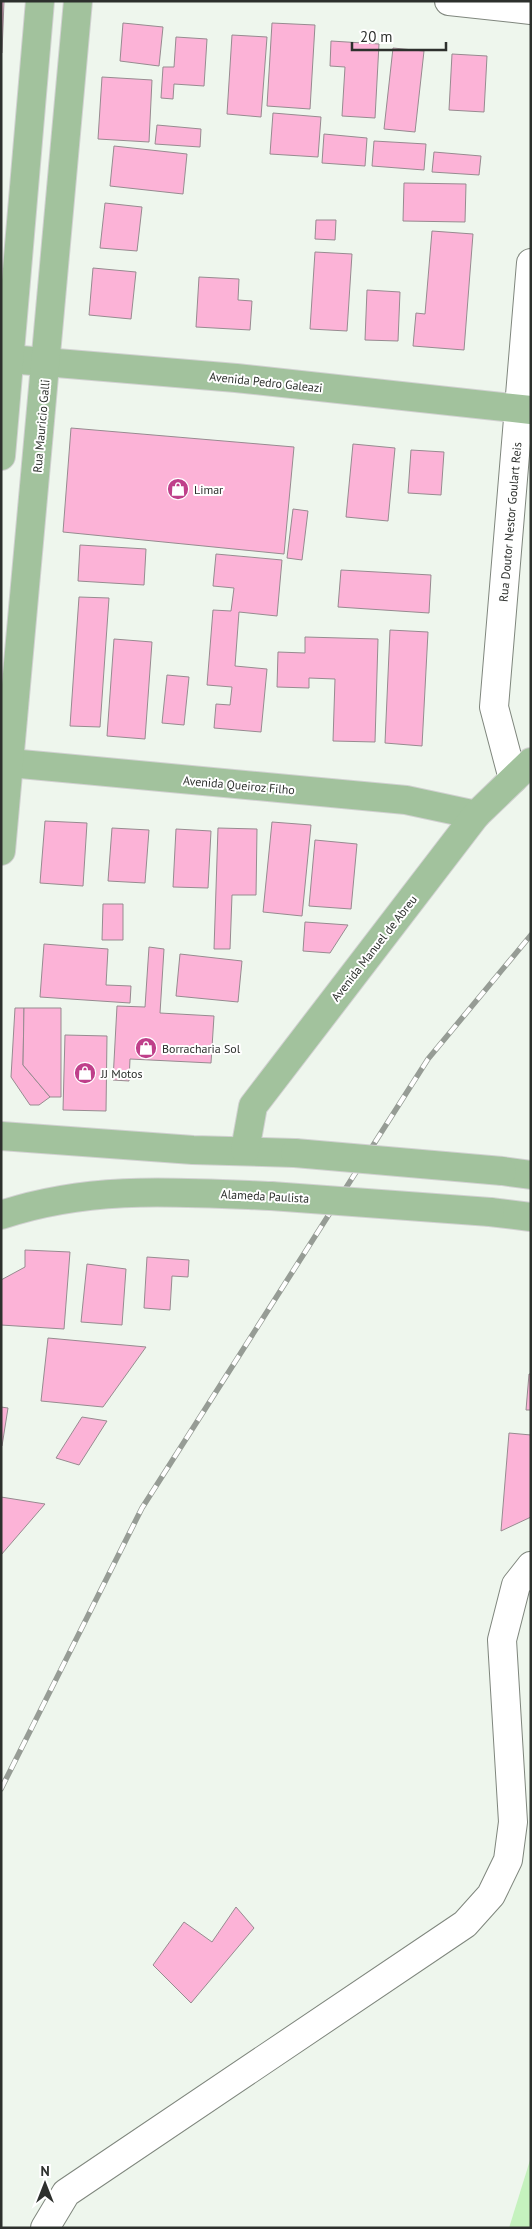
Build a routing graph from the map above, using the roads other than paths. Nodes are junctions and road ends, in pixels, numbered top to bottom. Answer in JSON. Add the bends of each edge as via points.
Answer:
{"nodes":[{"id":1,"x":40,"y":1,"type":"edge"},
{"id":2,"x":78,"y":1,"type":"edge"},
{"id":3,"x":449,"y":1,"type":"edge"},
{"id":4,"x":531,"y":10,"type":"edge"},
{"id":5,"x":531,"y":263,"type":"edge"},
{"id":6,"x":5,"y":358,"type":"edge"},
{"id":7,"x":46,"y":362,"type":"junction"},
{"id":8,"x":524,"y":409,"type":"edge"},
{"id":9,"x":1,"y":456,"type":"edge"},
{"id":10,"x":6,"y":763,"type":"edge"},
{"id":11,"x":522,"y":770,"type":"edge"},
{"id":12,"x":476,"y":815,"type":"junction"},
{"id":13,"x":1,"y":851,"type":"edge"},
{"id":14,"x":1,"y":1136,"type":"edge"},
{"id":15,"x":245,"y":1150,"type":"junction"},
{"id":16,"x":531,"y":1175,"type":"edge"},
{"id":17,"x":1,"y":1215,"type":"edge"},
{"id":18,"x":531,"y":1217,"type":"edge"},
{"id":19,"x":531,"y":1566,"type":"edge"},
{"id":20,"x":45,"y":2228,"type":"edge"}],
"edges":[{"from":1,"to":6,"type":"main road"},
{"from":2,"to":7,"type":"main road","name":"Rua Mauricio Galli"},
{"from":3,"to":4,"type":"street"},
{"from":5,"to":8,"type":"street","name":"Rua Doutor Nestor Goulart Reis"},
{"from":6,"to":7,"type":"main road","name":"Avenida Pedro Galeazi"},
{"from":6,"to":9,"type":"main road"},
{"from":7,"to":8,"type":"main road","name":"Avenida Pedro Galeazi","via":[[236,378]]},
{"from":7,"to":10,"type":"main road","name":"Rua Mauricio Galli"},
{"from":8,"to":11,"type":"street","name":"Rua Doutor Nestor Goulart Reis","via":[[494,707]]},
{"from":10,"to":12,"type":"main road","name":"Avenida Queiroz Filho","via":[[406,800]]},
{"from":10,"to":13,"type":"main road","name":"Rua Mauricio Galli"},
{"from":11,"to":12,"type":"main road","name":"Avenida Manuel de Abreu"},
{"from":12,"to":15,"type":"main road","name":"Avenida Manuel de Abreu","via":[[253,1106]]},
{"from":14,"to":15,"type":"main road","via":[[193,1150]]},
{"from":15,"to":16,"type":"main road","bridge":true},
{"from":17,"to":18,"type":"main road","name":"Alameda Paulista","bridge":true,"via":[[25,1207],[95,1194],[172,1191]]},
{"from":19,"to":20,"type":"street","via":[[516,1586],[502,1640],[513,1822],[508,1860],[491,1895],[465,1924],[66,2193]]}]}
